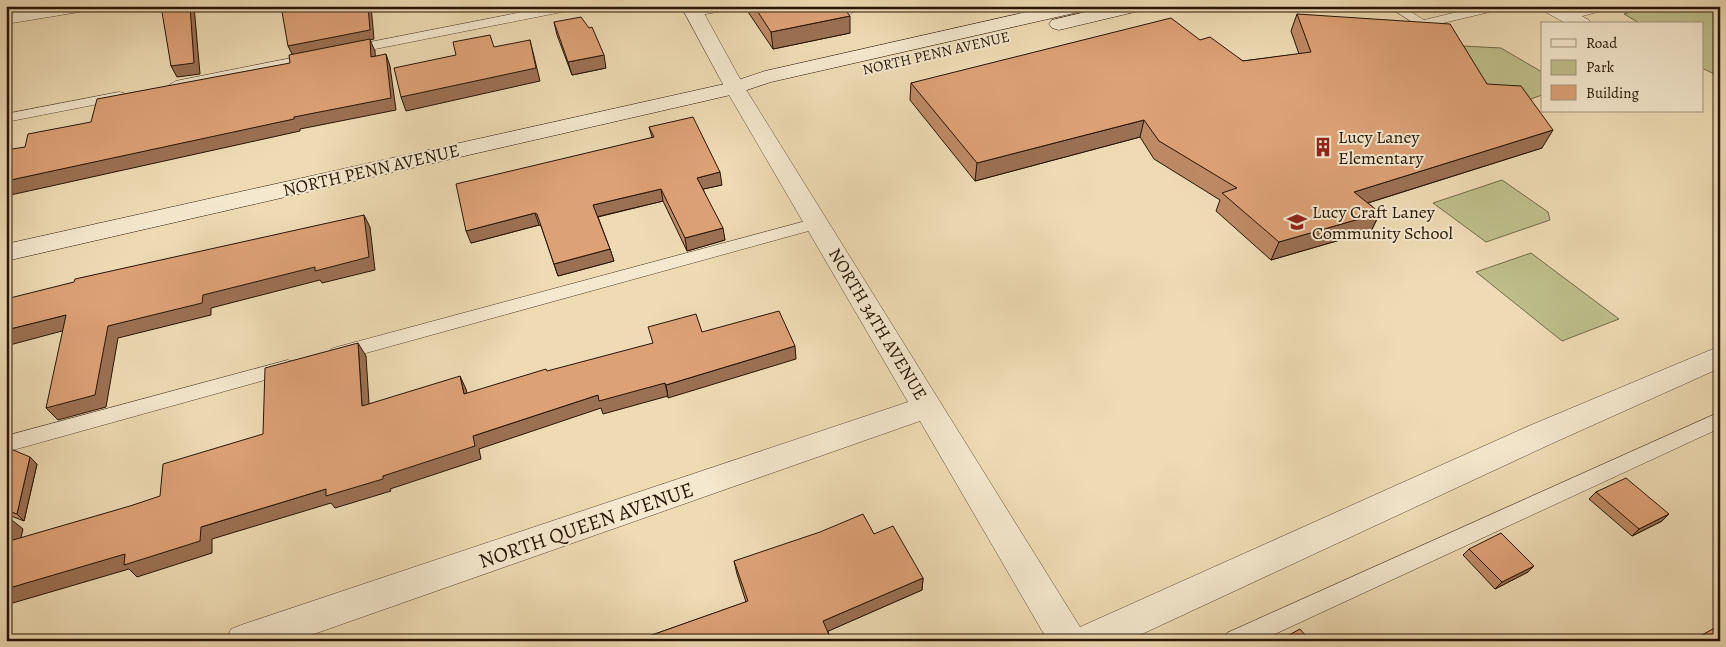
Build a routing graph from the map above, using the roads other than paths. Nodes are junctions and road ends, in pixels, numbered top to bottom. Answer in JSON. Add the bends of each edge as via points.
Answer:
{"nodes":[{"id":1,"x":79,"y":6,"type":"edge"},
{"id":2,"x":572,"y":6,"type":"edge"},
{"id":3,"x":729,"y":6,"type":"edge"},
{"id":4,"x":1079,"y":6,"type":"edge"},
{"id":5,"x":1136,"y":6,"type":"edge"},
{"id":6,"x":1393,"y":6,"type":"edge"},
{"id":7,"x":1492,"y":6,"type":"edge"},
{"id":8,"x":1549,"y":6,"type":"edge"},
{"id":9,"x":1604,"y":6,"type":"edge"},
{"id":10,"x":692,"y":9,"type":"edge"},
{"id":11,"x":6,"y":18,"type":"edge"},
{"id":12,"x":1575,"y":20,"type":"edge"},
{"id":13,"x":162,"y":87,"type":"edge"},
{"id":14,"x":735,"y":88,"type":"junction"},
{"id":15,"x":133,"y":93,"type":"edge"},
{"id":16,"x":6,"y":118,"type":"edge"},
{"id":17,"x":817,"y":223,"type":"junction"},
{"id":18,"x":6,"y":253,"type":"edge"},
{"id":19,"x":1720,"y":356,"type":"edge"},
{"id":20,"x":323,"y":358,"type":"edge"},
{"id":21,"x":304,"y":363,"type":"edge"},
{"id":22,"x":927,"y":407,"type":"junction"},
{"id":23,"x":1720,"y":419,"type":"edge"},
{"id":24,"x":6,"y":444,"type":"edge"},
{"id":25,"x":244,"y":641,"type":"edge"},
{"id":26,"x":1068,"y":641,"type":"edge"},
{"id":27,"x":1088,"y":641,"type":"edge"},
{"id":28,"x":1235,"y":641,"type":"edge"}],
"edges":[{"from":1,"to":11,"type":"street"},
{"from":2,"to":13,"type":"lane"},
{"from":3,"to":10,"type":"lane"},
{"from":4,"to":14,"type":"street","name":"NORTH PENN AVENUE","via":[[765,77]]},
{"from":5,"to":14,"type":"street","name":"NORTH PENN AVENUE","via":[[774,91]]},
{"from":6,"to":7,"type":"lane","via":[[1422,24]]},
{"from":8,"to":12,"type":"street"},
{"from":9,"to":12,"type":"lane"},
{"from":10,"to":14,"type":"street","name":"NORTH 34TH AVENUE"},
{"from":14,"to":17,"type":"street","name":"NORTH 34TH AVENUE"},
{"from":14,"to":18,"type":"street","name":"NORTH PENN AVENUE"},
{"from":15,"to":16,"type":"lane"},
{"from":17,"to":20,"type":"lane"},
{"from":17,"to":22,"type":"street","name":"NORTH 34TH AVENUE"},
{"from":19,"to":27,"type":"street"},
{"from":21,"to":24,"type":"lane"},
{"from":22,"to":25,"type":"street","name":"NORTH QUEEN AVENUE"},
{"from":22,"to":26,"type":"street","name":"NORTH 34TH AVENUE"},
{"from":23,"to":28,"type":"lane"}]}
